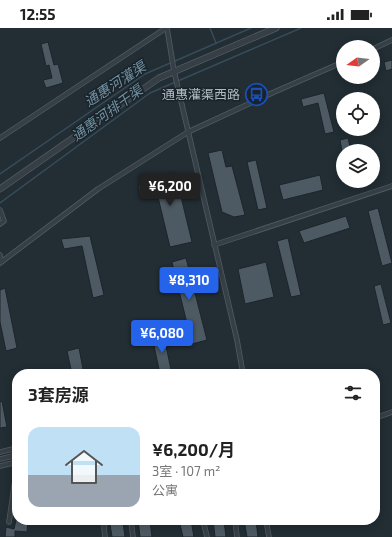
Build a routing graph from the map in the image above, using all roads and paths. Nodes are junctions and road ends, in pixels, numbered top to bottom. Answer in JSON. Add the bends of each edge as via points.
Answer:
{"nodes":[{"id":1,"x":166,"y":28,"type":"edge"},
{"id":2,"x":276,"y":28,"type":"edge"},
{"id":3,"x":392,"y":40,"type":"edge"},
{"id":4,"x":380,"y":46,"type":"edge"},
{"id":5,"x":336,"y":65,"type":"edge"},
{"id":6,"x":174,"y":71,"type":"junction"},
{"id":7,"x":188,"y":132,"type":"junction"},
{"id":8,"x":0,"y":138,"type":"edge"},
{"id":9,"x":392,"y":186,"type":"edge"},
{"id":10,"x":0,"y":189,"type":"edge"},
{"id":11,"x":0,"y":210,"type":"edge"},
{"id":12,"x":0,"y":224,"type":"edge"},
{"id":13,"x":214,"y":245,"type":"junction"},
{"id":14,"x":0,"y":255,"type":"edge"},
{"id":15,"x":1,"y":262,"type":"edge"},
{"id":16,"x":242,"y":369,"type":"edge"},
{"id":17,"x":392,"y":412,"type":"edge"},
{"id":18,"x":380,"y":416,"type":"edge"},
{"id":19,"x":12,"y":449,"type":"edge"},
{"id":20,"x":0,"y":452,"type":"edge"},
{"id":21,"x":12,"y":456,"type":"edge"},
{"id":22,"x":0,"y":459,"type":"edge"},
{"id":23,"x":12,"y":463,"type":"edge"},
{"id":24,"x":0,"y":466,"type":"edge"},
{"id":25,"x":12,"y":501,"type":"edge"},
{"id":26,"x":9,"y":522,"type":"dead end"},
{"id":27,"x":104,"y":525,"type":"edge"},
{"id":28,"x":132,"y":525,"type":"edge"},
{"id":29,"x":205,"y":525,"type":"edge"},
{"id":30,"x":236,"y":525,"type":"edge"},
{"id":31,"x":267,"y":525,"type":"edge"},
{"id":32,"x":105,"y":537,"type":"edge"},
{"id":33,"x":133,"y":537,"type":"edge"},
{"id":34,"x":207,"y":537,"type":"edge"},
{"id":35,"x":237,"y":537,"type":"edge"},
{"id":36,"x":269,"y":537,"type":"edge"}],
"edges":[{"from":1,"to":6,"type":"street"},
{"from":1,"to":8,"type":"street"},
{"from":2,"to":6,"type":"street"},
{"from":3,"to":4,"type":"street"},
{"from":5,"to":7,"type":"street"},
{"from":6,"to":7,"type":"street"},
{"from":6,"to":10,"type":"street","via":[[159,78]]},
{"from":7,"to":13,"type":"street"},
{"from":7,"to":15,"type":"street","via":[[98,189]]},
{"from":9,"to":13,"type":"street"},
{"from":11,"to":12,"type":"street","via":[[4,221]]},
{"from":13,"to":16,"type":"street"},
{"from":14,"to":15,"type":"street"},
{"from":17,"to":18,"type":"street"},
{"from":19,"to":20,"type":"street"},
{"from":21,"to":22,"type":"street"},
{"from":23,"to":24,"type":"street"},
{"from":25,"to":26,"type":"street"},
{"from":27,"to":32,"type":"street"},
{"from":28,"to":33,"type":"street"},
{"from":29,"to":34,"type":"street"},
{"from":30,"to":35,"type":"street"},
{"from":31,"to":36,"type":"street"}]}
